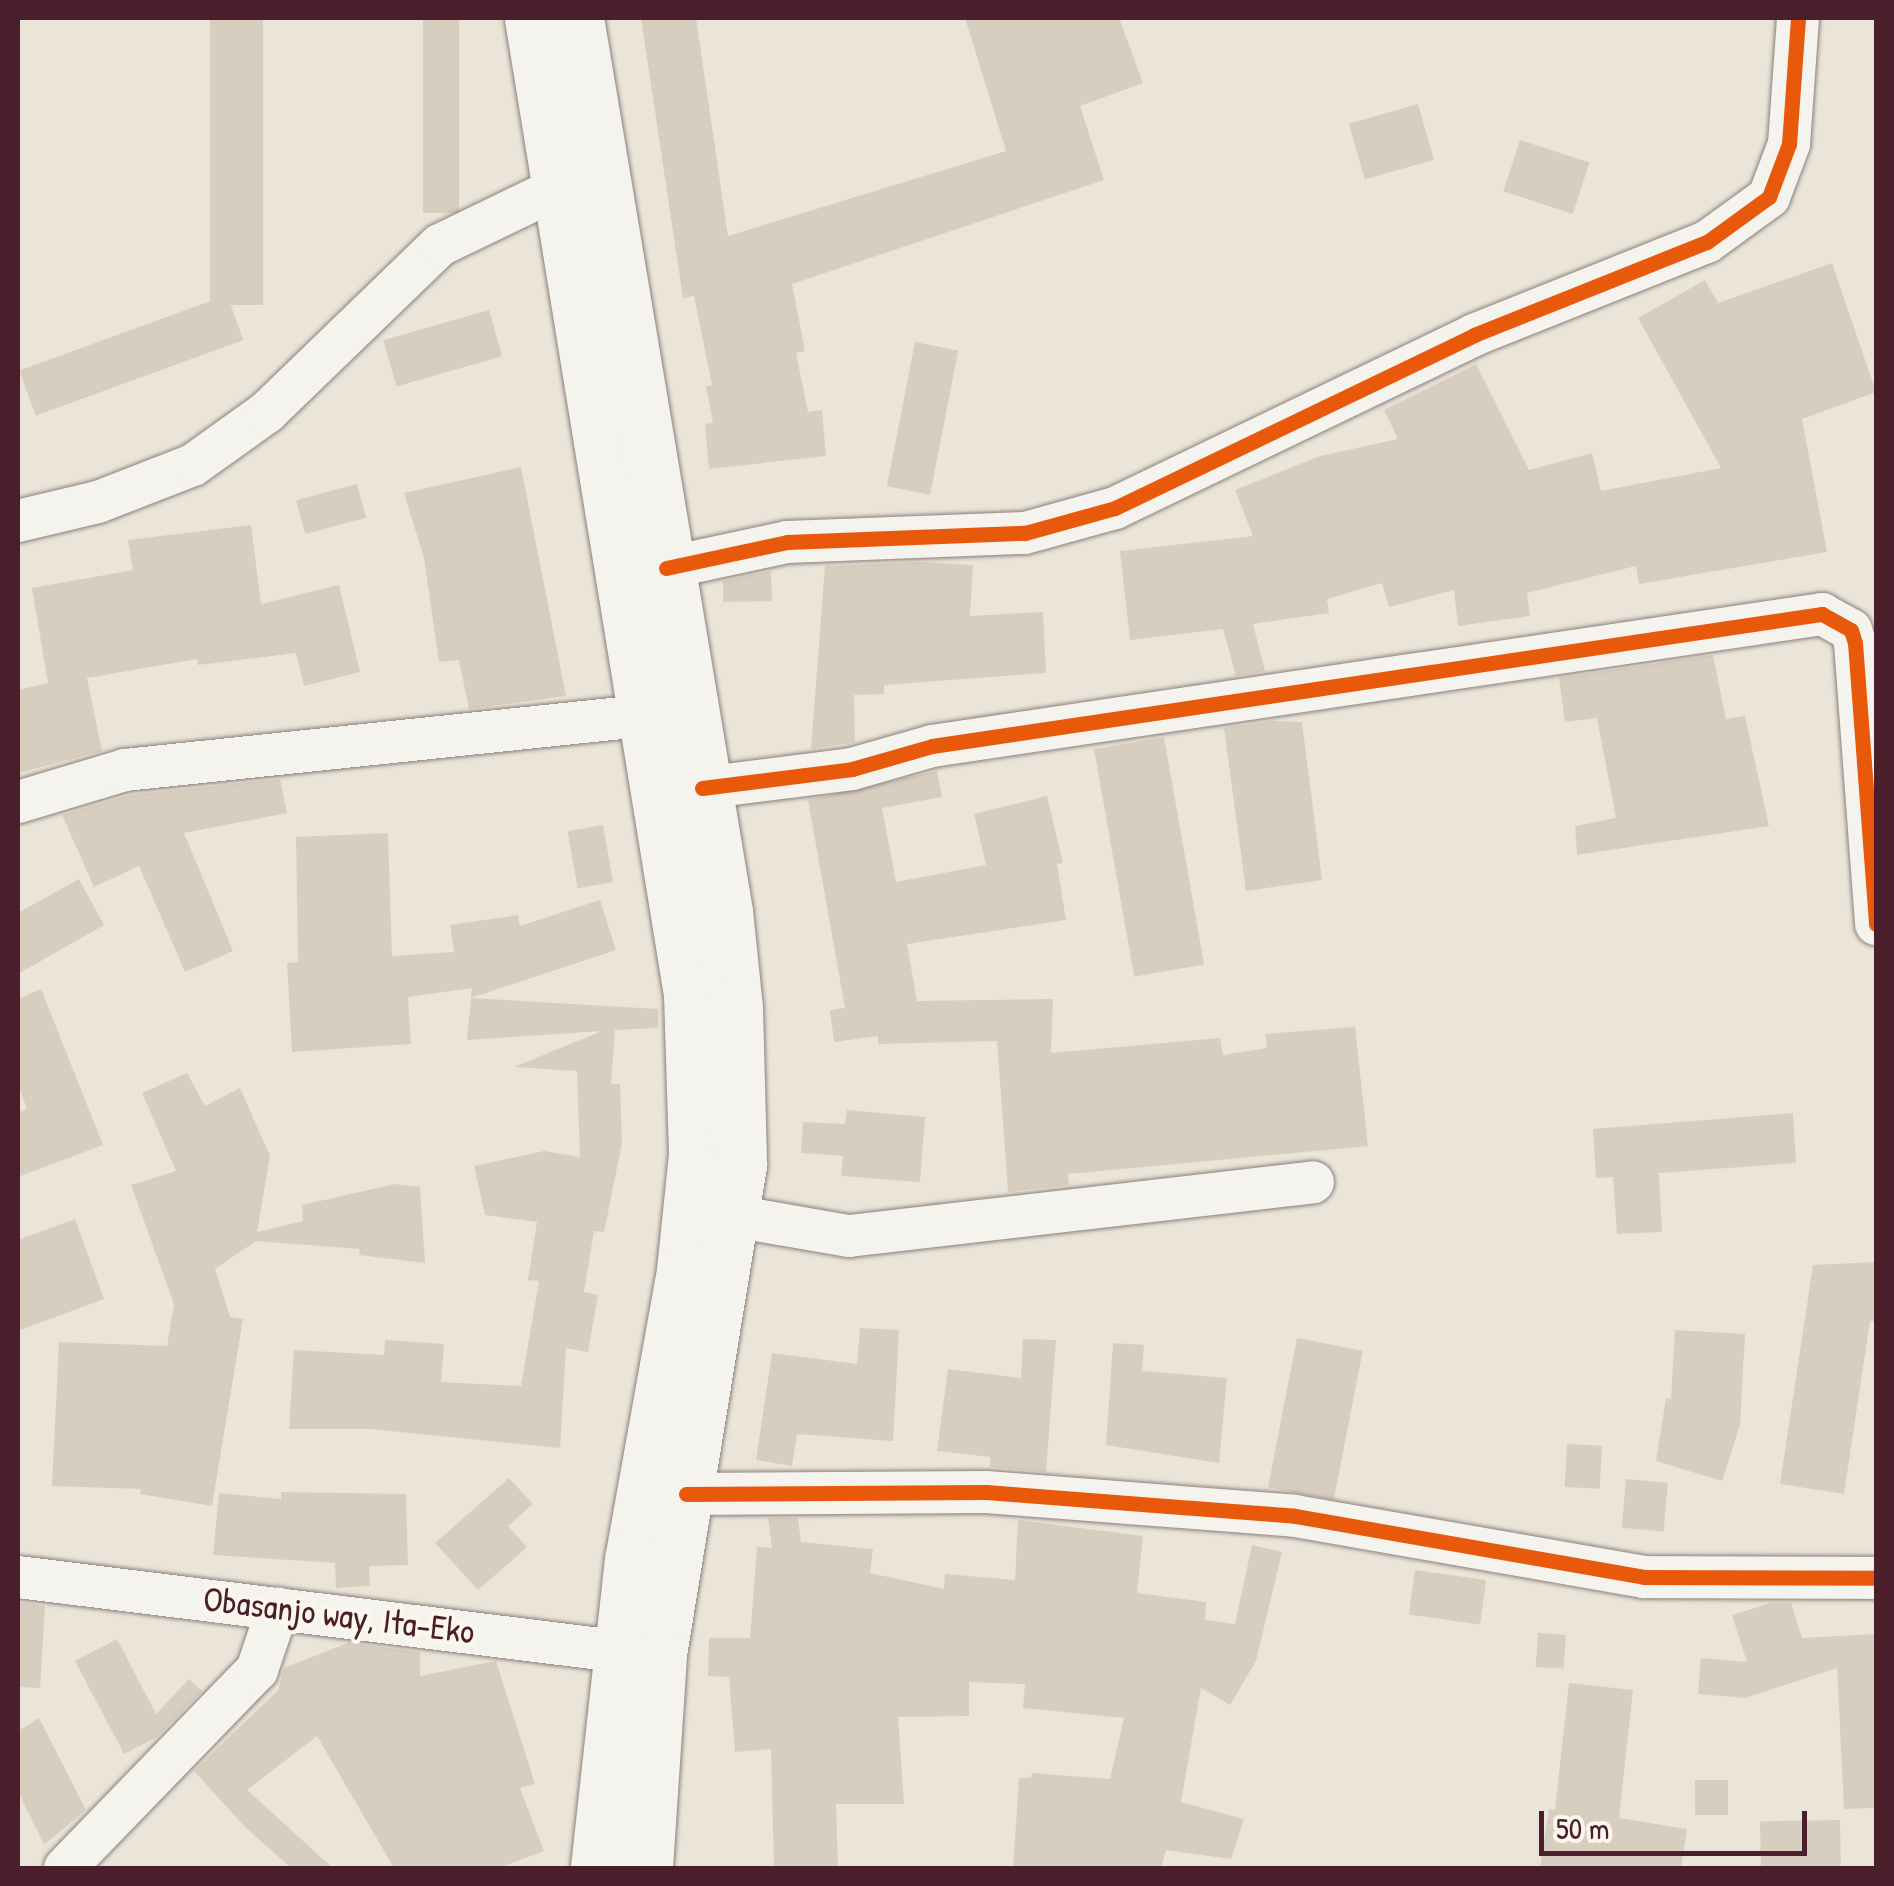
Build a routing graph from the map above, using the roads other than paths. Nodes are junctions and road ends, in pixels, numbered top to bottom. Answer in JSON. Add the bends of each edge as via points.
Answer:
{"nodes":[{"id":1,"x":532,"y":18,"type":"edge"},
{"id":2,"x":576,"y":18,"type":"edge"},
{"id":3,"x":1798,"y":18,"type":"edge"},
{"id":4,"x":560,"y":187,"type":"junction"},
{"id":5,"x":18,"y":520,"type":"edge"},
{"id":6,"x":666,"y":568,"type":"junction"},
{"id":7,"x":650,"y":715,"type":"junction"},
{"id":8,"x":702,"y":788,"type":"junction"},
{"id":9,"x":18,"y":802,"type":"edge"},
{"id":10,"x":1876,"y":924,"type":"edge"},
{"id":11,"x":1312,"y":1182,"type":"dead end"},
{"id":12,"x":732,"y":1216,"type":"junction"},
{"id":13,"x":686,"y":1494,"type":"junction"},
{"id":14,"x":18,"y":1577,"type":"edge"},
{"id":15,"x":1876,"y":1578,"type":"edge"},
{"id":16,"x":278,"y":1608,"type":"junction"},
{"id":17,"x":641,"y":1655,"type":"junction"},
{"id":18,"x":65,"y":1868,"type":"edge"},
{"id":19,"x":598,"y":1868,"type":"edge"},
{"id":20,"x":645,"y":1868,"type":"edge"}],
"edges":[{"from":1,"to":4,"type":"main road"},
{"from":2,"to":6,"type":"main road"},
{"from":3,"to":6,"type":"street","via":[[1789,144],[1769,197],[1707,242],[1474,335],[1115,508],[1024,533],[787,542]]},
{"from":4,"to":5,"type":"street","via":[[440,244],[267,412],[193,465],[98,502]]},
{"from":4,"to":7,"type":"main road"},
{"from":6,"to":8,"type":"main road"},
{"from":7,"to":9,"type":"street","via":[[124,770]]},
{"from":7,"to":17,"type":"main road","via":[[691,994],[696,1154],[684,1271],[632,1559]]},
{"from":8,"to":10,"type":"street","via":[[852,769],[932,746],[1822,614],[1851,630],[1855,642]]},
{"from":8,"to":12,"type":"main road","via":[[735,1007],[739,1165]]},
{"from":11,"to":12,"type":"street","via":[[849,1236]]},
{"from":12,"to":13,"type":"main road"},
{"from":13,"to":15,"type":"street","via":[[986,1492],[1295,1516],[1644,1577]]},
{"from":13,"to":17,"type":"main road"},
{"from":14,"to":16,"type":"street","name":"Obasanjo way, Ita-Eko"},
{"from":16,"to":17,"type":"street","name":"Obasanjo way, Ita-Eko"},
{"from":16,"to":18,"type":"street","via":[[257,1670]]},
{"from":17,"to":19,"type":"main road"},
{"from":17,"to":20,"type":"main road"}]}
